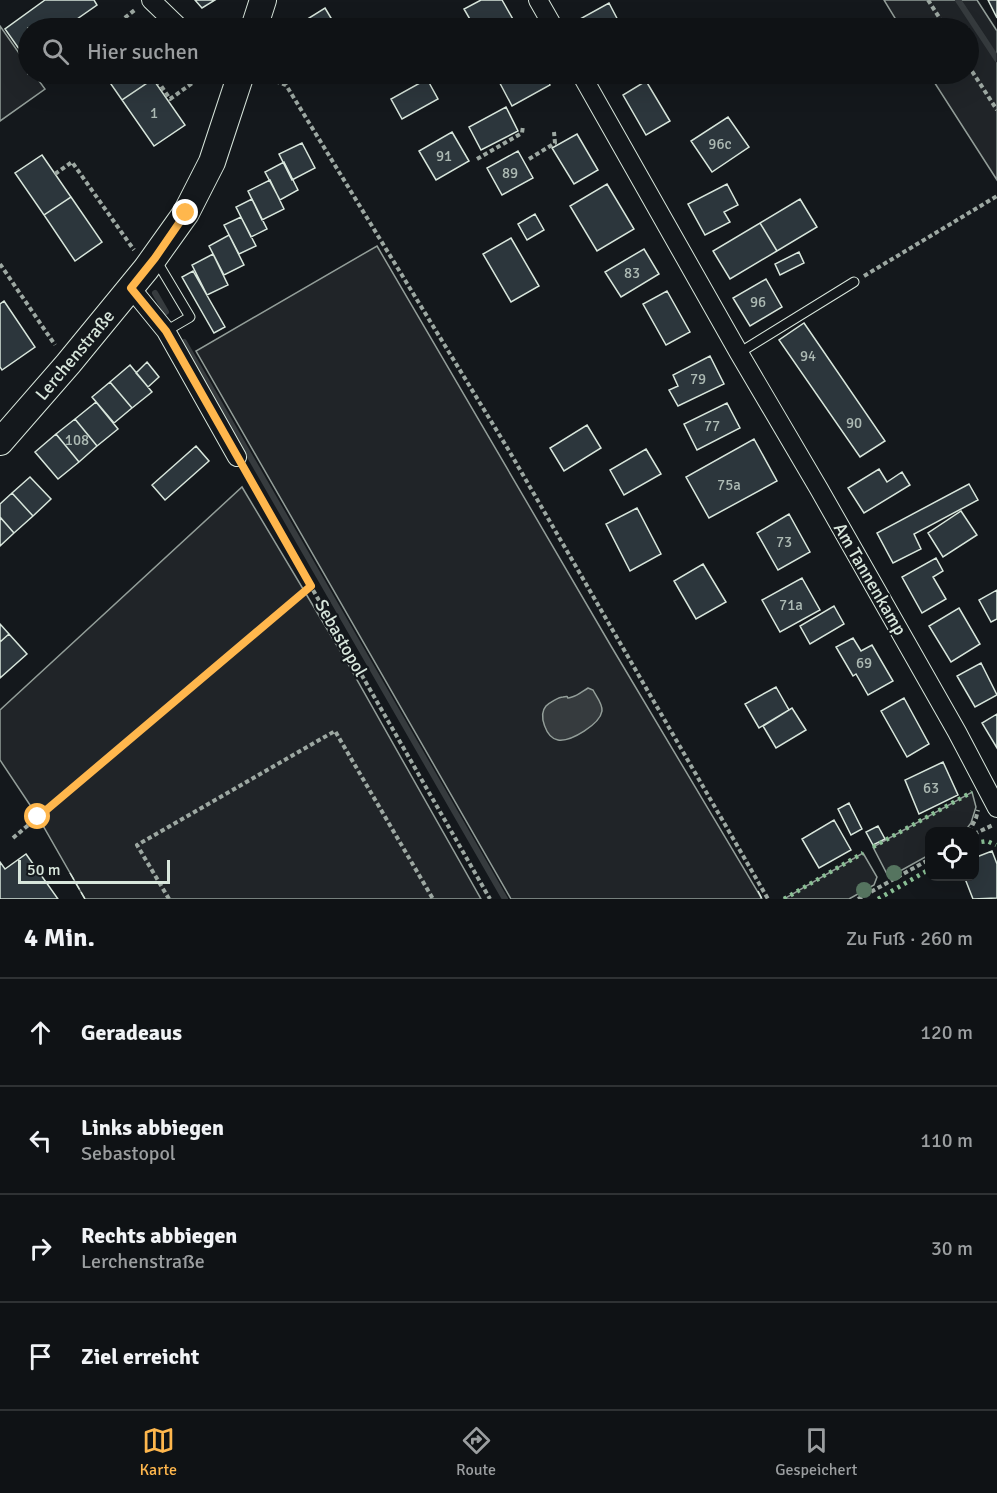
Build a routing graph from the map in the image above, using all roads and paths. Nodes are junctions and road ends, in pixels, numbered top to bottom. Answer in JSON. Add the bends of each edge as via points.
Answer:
{"nodes":[{"id":1,"x":263,"y":0,"type":"edge"},
{"id":2,"x":538,"y":0,"type":"edge"},
{"id":3,"x":928,"y":0,"type":"edge"},
{"id":4,"x":146,"y":3,"type":"edge"},
{"id":5,"x":125,"y":18,"type":"edge"},
{"id":6,"x":166,"y":18,"type":"edge"},
{"id":7,"x":257,"y":18,"type":"edge"},
{"id":8,"x":548,"y":18,"type":"edge"},
{"id":9,"x":940,"y":18,"type":"edge"},
{"id":10,"x":979,"y":81,"type":"edge"},
{"id":11,"x":160,"y":84,"type":"edge"},
{"id":12,"x":191,"y":84,"type":"edge"},
{"id":13,"x":238,"y":84,"type":"edge"},
{"id":14,"x":286,"y":84,"type":"edge"},
{"id":15,"x":587,"y":84,"type":"edge"},
{"id":16,"x":997,"y":110,"type":"edge"},
{"id":17,"x":523,"y":126,"type":"dead end"},
{"id":18,"x":554,"y":132,"type":"dead end"},
{"id":19,"x":477,"y":159,"type":"dead end"},
{"id":20,"x":530,"y":159,"type":"dead end"},
{"id":21,"x":55,"y":174,"type":"dead end"},
{"id":22,"x":997,"y":196,"type":"edge"},
{"id":23,"x":0,"y":264,"type":"edge"},
{"id":24,"x":144,"y":271,"type":"junction"},
{"id":25,"x":854,"y":282,"type":"joint"},
{"id":26,"x":166,"y":331,"type":"junction"},
{"id":27,"x":739,"y":353,"type":"junction"},
{"id":28,"x":68,"y":364,"type":"junction"},
{"id":29,"x":0,"y":442,"type":"edge"},
{"id":30,"x":237,"y":457,"type":"joint"},
{"id":31,"x":311,"y":586,"type":"junction"},
{"id":32,"x":997,"y":808,"type":"edge"},
{"id":33,"x":997,"y":823,"type":"edge"},
{"id":34,"x":979,"y":832,"type":"edge"},
{"id":35,"x":13,"y":838,"type":"dead end"},
{"id":36,"x":925,"y":862,"type":"edge"},
{"id":37,"x":169,"y":899,"type":"edge"},
{"id":38,"x":433,"y":899,"type":"edge"},
{"id":39,"x":490,"y":899,"type":"edge"},
{"id":40,"x":768,"y":899,"type":"edge"},
{"id":41,"x":858,"y":899,"type":"edge"}],
"edges":[{"from":1,"to":7,"type":"street"},
{"from":2,"to":8,"type":"street"},
{"from":3,"to":9,"type":"path"},
{"from":4,"to":5,"type":"path"},
{"from":4,"to":6,"type":"street"},
{"from":10,"to":16,"type":"path"},
{"from":11,"to":12,"type":"path","via":[[170,99]]},
{"from":13,"to":24,"type":"street","name":"Lerchenstraße","via":[[212,162],[186,213]]},
{"from":14,"to":40,"type":"path","via":[[508,449]]},
{"from":15,"to":27,"type":"street","name":"Am Tannenkamp"},
{"from":17,"to":19,"type":"path","via":[[522,133]]},
{"from":18,"to":20,"type":"path","via":[[555,143]]},
{"from":21,"to":24,"type":"path","via":[[72,162]]},
{"from":22,"to":25,"type":"path"},
{"from":23,"to":28,"type":"path"},
{"from":24,"to":26,"type":"street"},
{"from":24,"to":26,"type":"lane","via":[[190,317]]},
{"from":24,"to":28,"type":"street","name":"Lerchenstraße"},
{"from":25,"to":27,"type":"lane"},
{"from":26,"to":30,"type":"street"},
{"from":27,"to":32,"type":"street","name":"Am Tannenkamp","via":[[831,509]]},
{"from":28,"to":29,"type":"street","name":"Lerchenstraße"},
{"from":30,"to":31,"type":"path","name":"Sebastopol"},
{"from":31,"to":35,"type":"path"},
{"from":31,"to":39,"type":"path","name":"Sebastopol"},
{"from":33,"to":34,"type":"path"},
{"from":36,"to":41,"type":"path"},
{"from":37,"to":38,"type":"path","via":[[137,845],[335,731]]}]}
